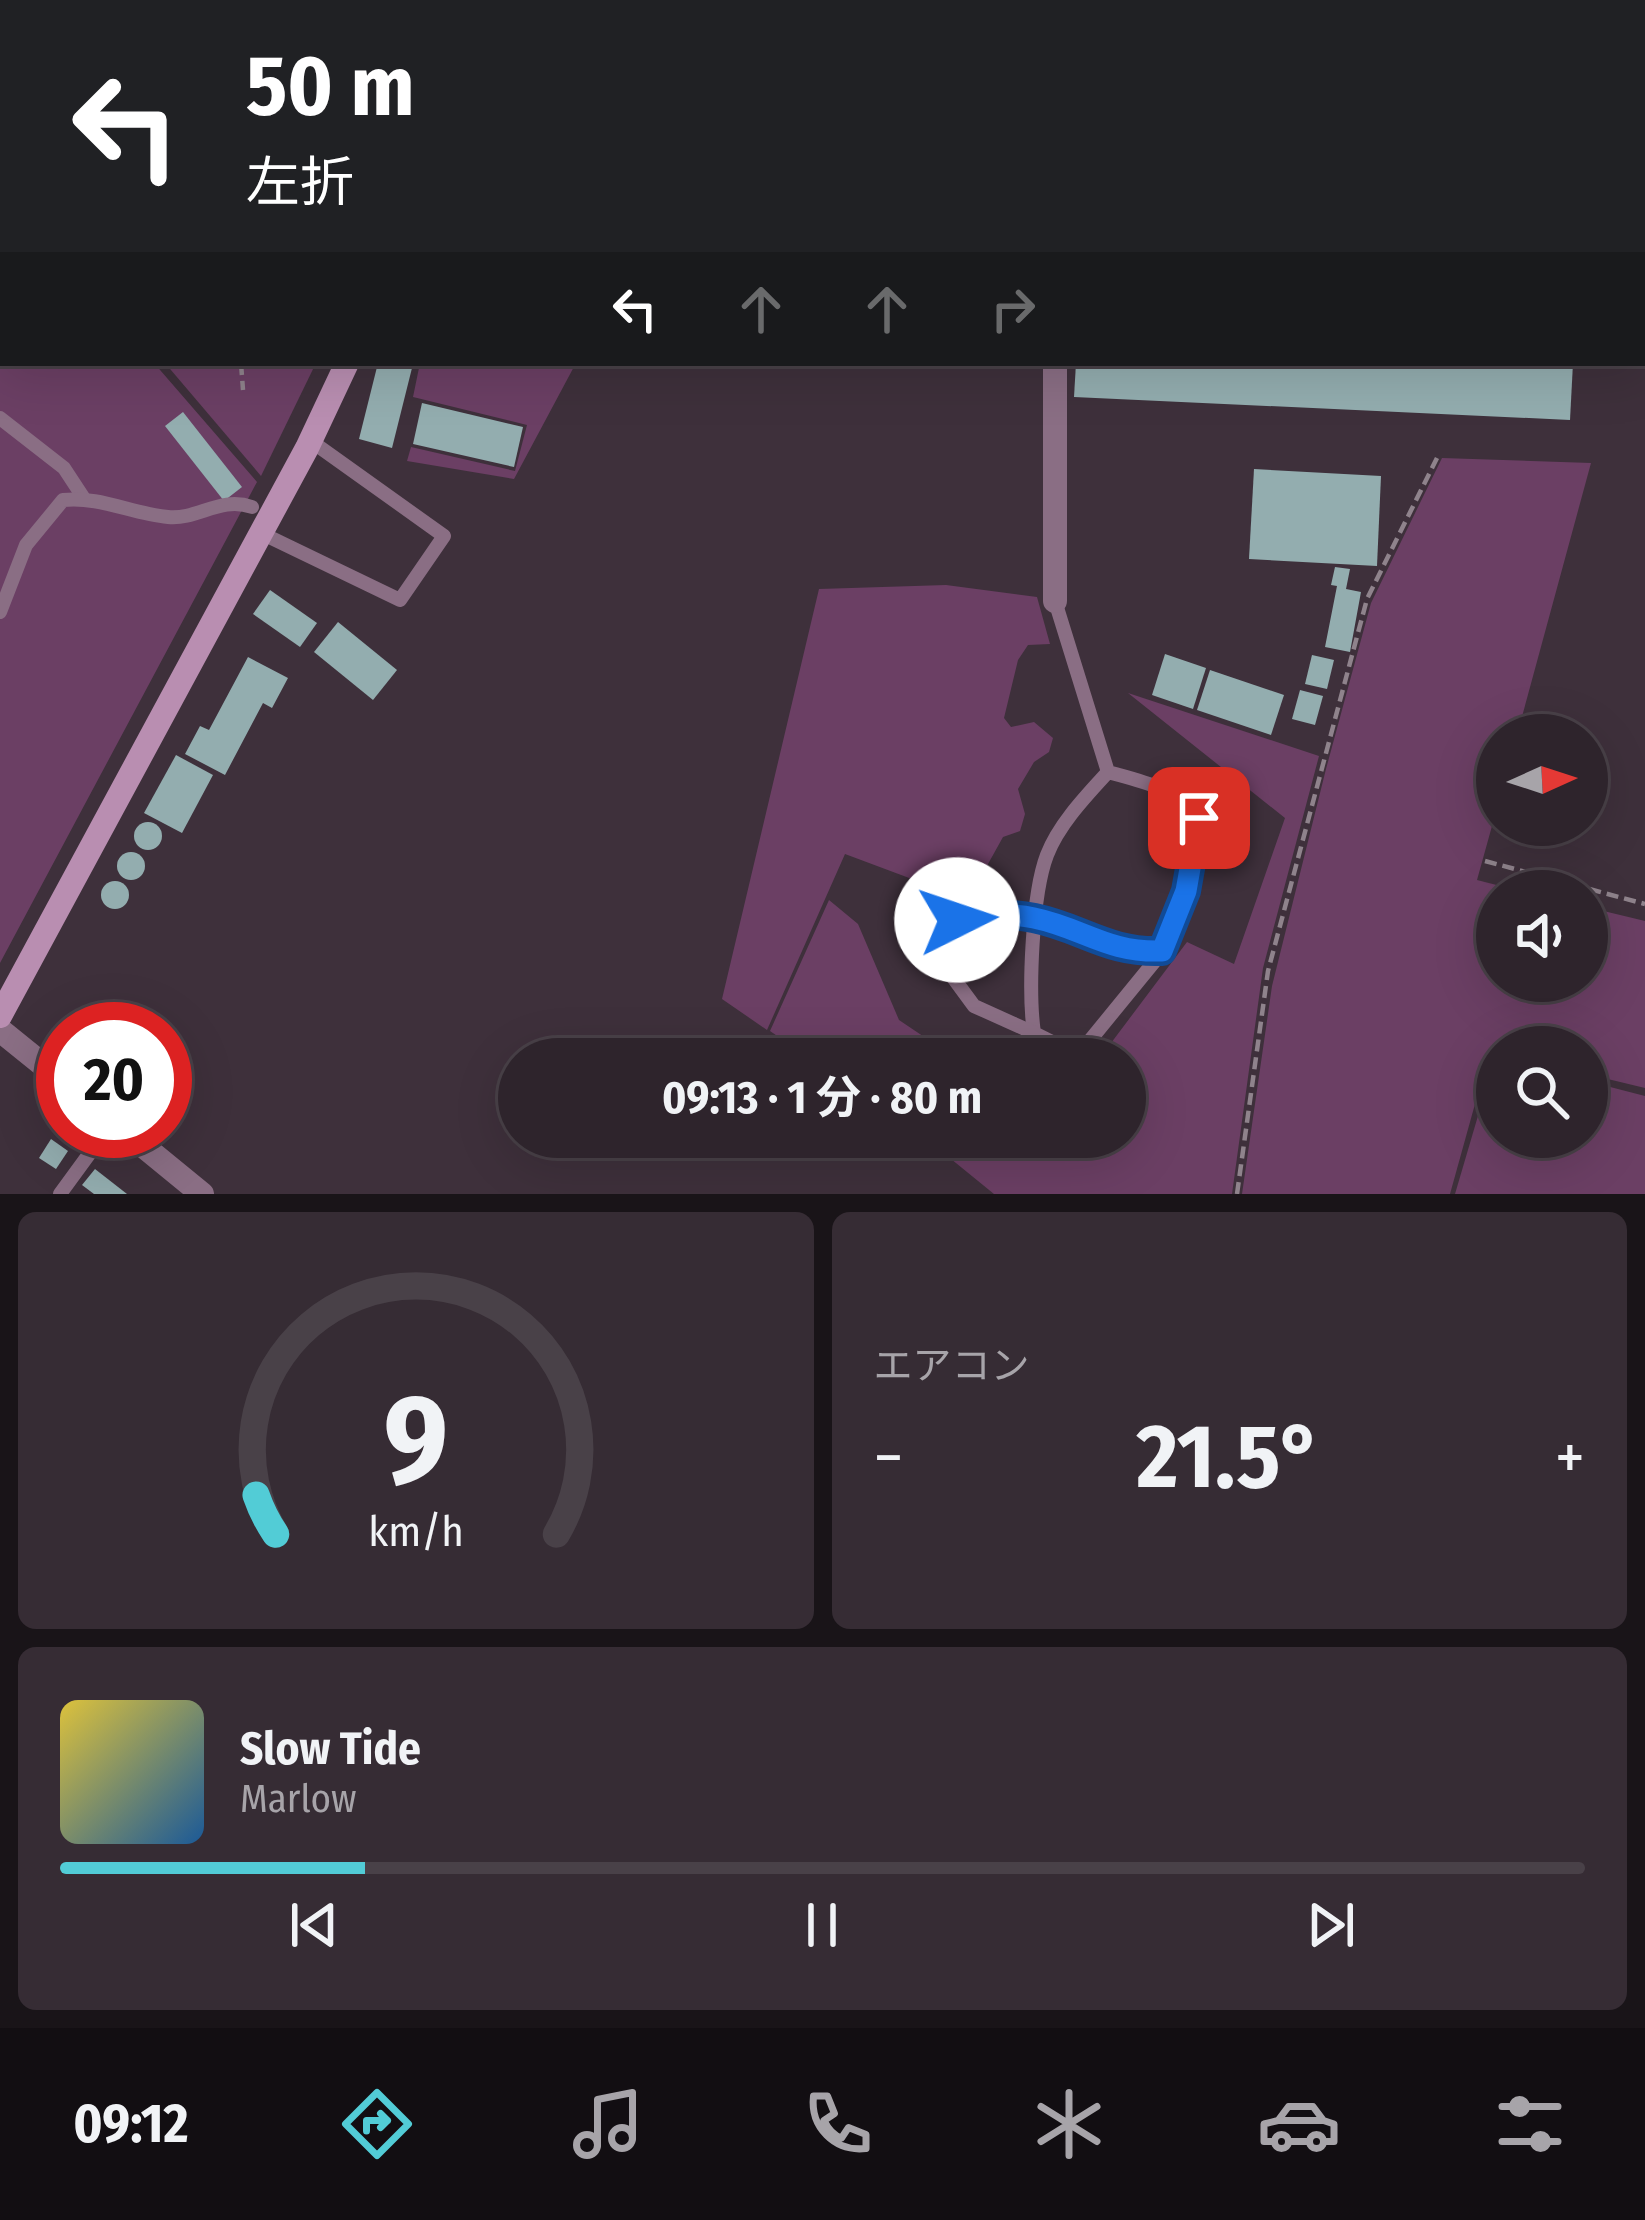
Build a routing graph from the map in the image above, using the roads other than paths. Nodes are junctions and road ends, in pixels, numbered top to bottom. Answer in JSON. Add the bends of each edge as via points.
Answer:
{"nodes":[{"id":1,"x":345,"y":366,"type":"edge"},
{"id":2,"x":1054,"y":366,"type":"edge"},
{"id":3,"x":0,"y":418,"type":"edge"},
{"id":4,"x":310,"y":441,"type":"junction"},
{"id":5,"x":83,"y":497,"type":"junction"},
{"id":6,"x":252,"y":507,"type":"dead end"},
{"id":7,"x":262,"y":533,"type":"junction"},
{"id":8,"x":1055,"y":601,"type":"joint"},
{"id":9,"x":0,"y":612,"type":"edge"},
{"id":10,"x":1108,"y":772,"type":"junction"},
{"id":11,"x":1036,"y":918,"type":"junction"},
{"id":12,"x":1162,"y":951,"type":"junction"},
{"id":13,"x":0,"y":1016,"type":"edge"},
{"id":14,"x":0,"y":1030,"type":"edge"},
{"id":15,"x":1034,"y":1034,"type":"junction"},
{"id":16,"x":36,"y":1059,"type":"edge"},
{"id":17,"x":86,"y":1158,"type":"edge"},
{"id":18,"x":157,"y":1158,"type":"edge"},
{"id":19,"x":60,"y":1194,"type":"edge"},
{"id":20,"x":202,"y":1194,"type":"edge"}],
"edges":[{"from":1,"to":4,"type":"street"},
{"from":2,"to":8,"type":"street"},
{"from":3,"to":5,"type":"lane","via":[[64,468]]},
{"from":4,"to":7,"type":"street"},
{"from":4,"to":7,"type":"lane","via":[[444,536],[400,600]]},
{"from":5,"to":6,"type":"lane","via":[[165,517],[219,504]]},
{"from":5,"to":9,"type":"lane","via":[[63,500],[26,544]]},
{"from":7,"to":13,"type":"street"},
{"from":8,"to":10,"type":"lane"},
{"from":10,"to":11,"type":"lane","via":[[1047,856]]},
{"from":10,"to":12,"type":"lane","via":[[1153,785],[1190,804],[1199,818],[1186,891]]},
{"from":11,"to":12,"type":"lane","via":[[1129,952]]},
{"from":11,"to":15,"type":"lane"},
{"from":11,"to":15,"type":"lane","via":[[923,922],[974,1006]]},
{"from":12,"to":15,"type":"lane","via":[[1078,1054]]},
{"from":14,"to":16,"type":"street"},
{"from":17,"to":19,"type":"lane"},
{"from":18,"to":20,"type":"street"}]}
